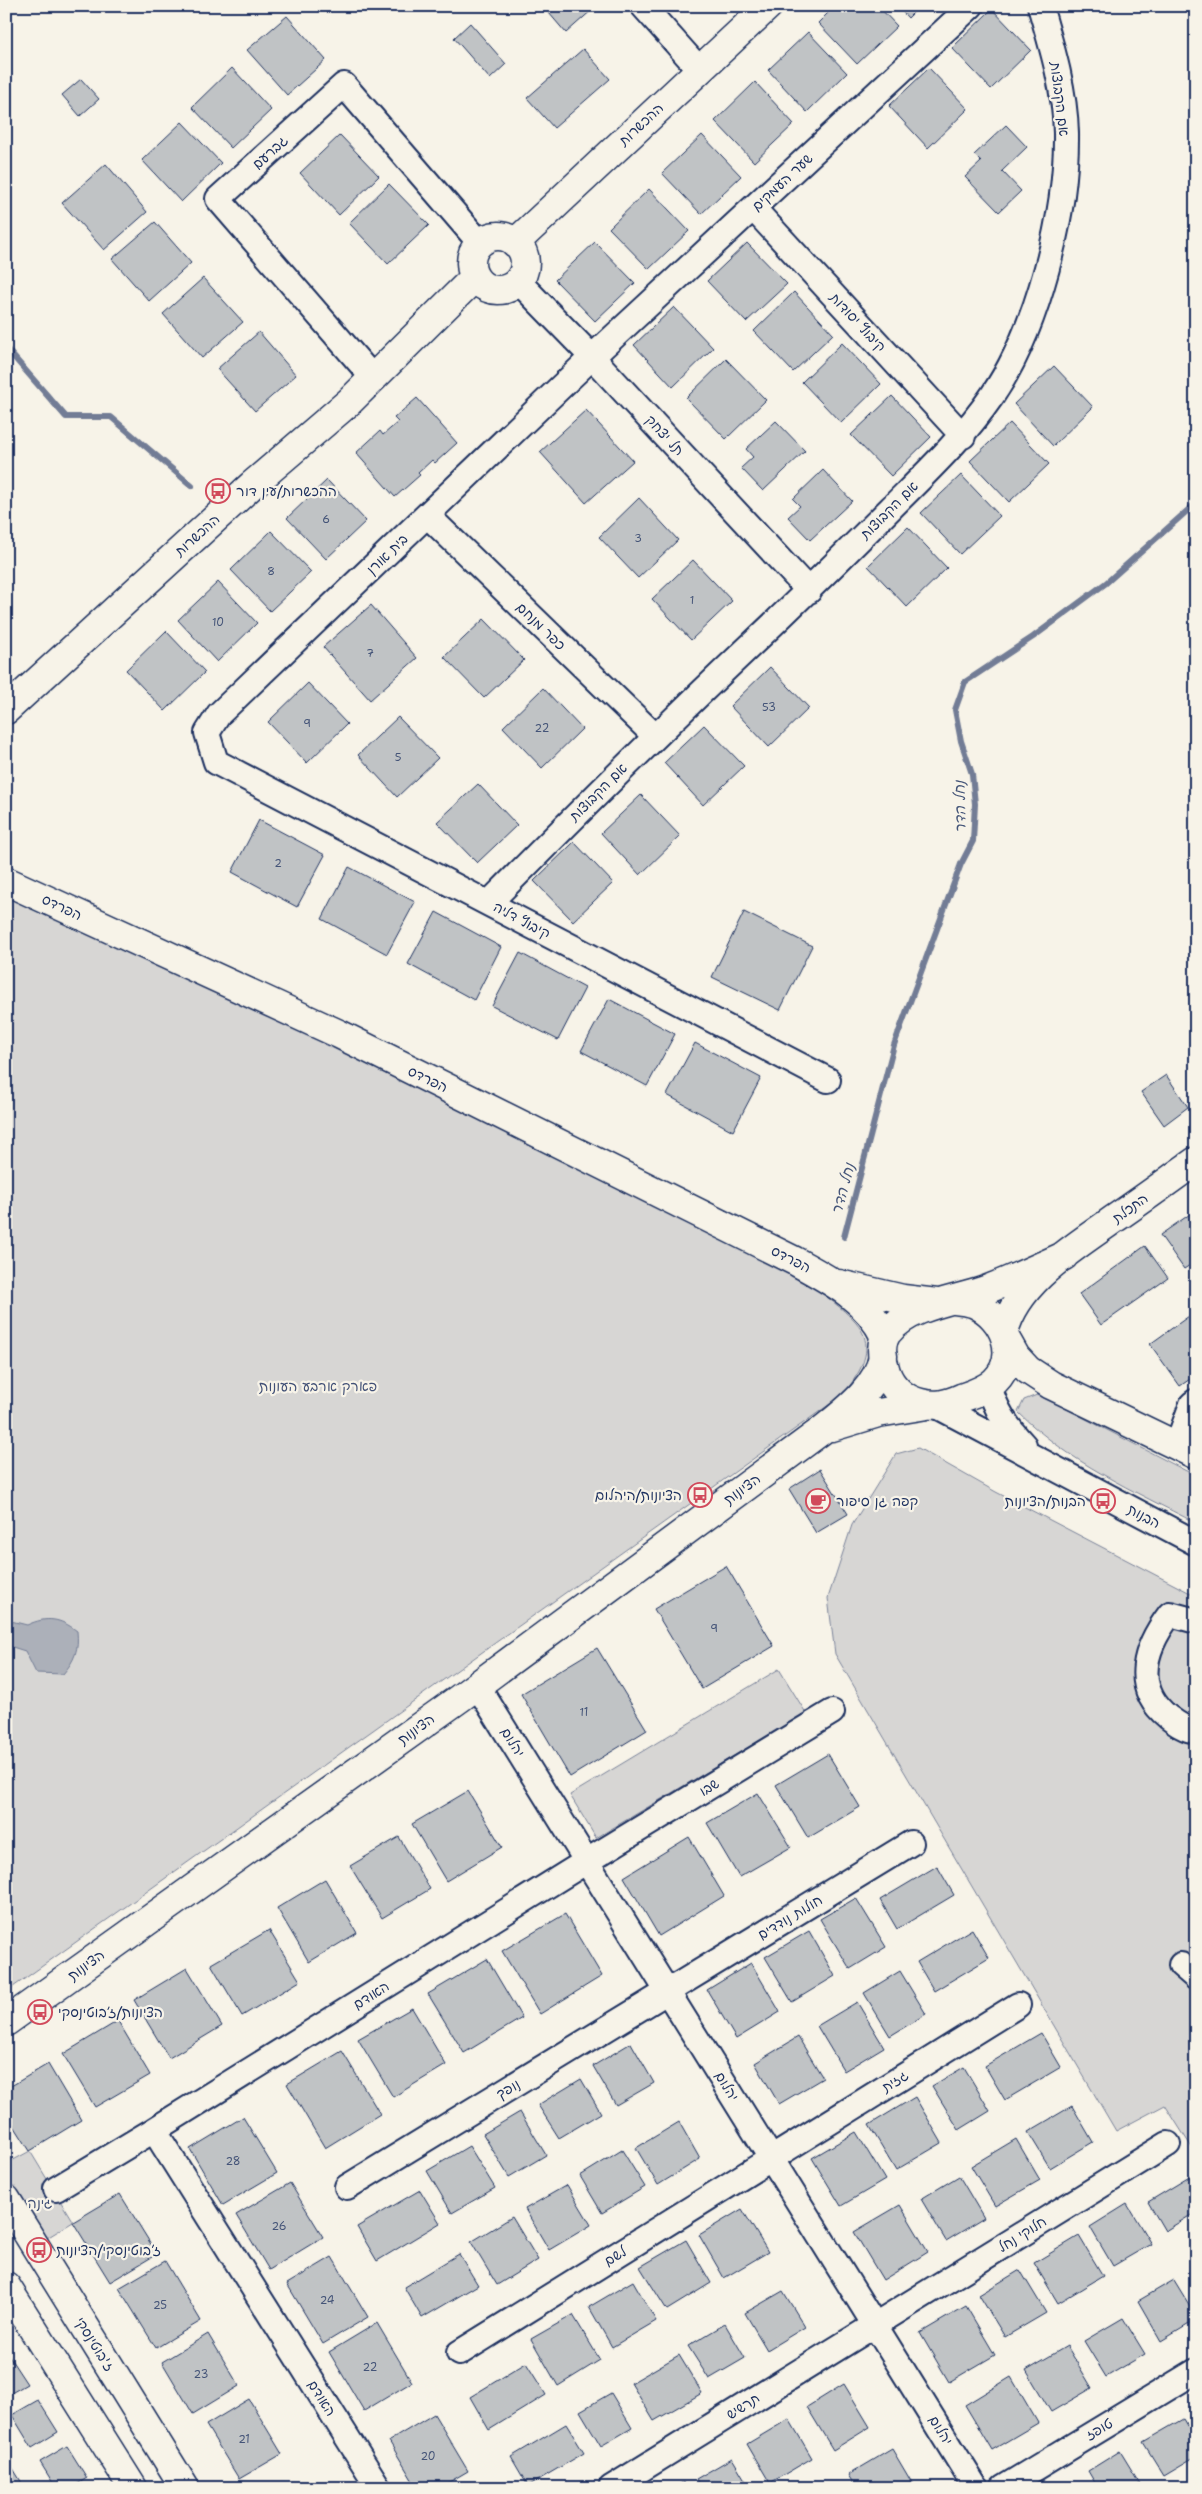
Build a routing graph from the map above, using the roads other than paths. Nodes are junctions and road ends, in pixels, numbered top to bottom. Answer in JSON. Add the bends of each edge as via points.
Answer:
{"nodes":[{"id":1,"x":643,"y":6,"type":"edge"},
{"id":2,"x":768,"y":6,"type":"edge"},
{"id":3,"x":971,"y":6,"type":"edge"},
{"id":4,"x":1040,"y":6,"type":"edge"},
{"id":5,"x":700,"y":70,"type":"junction"},
{"id":6,"x":753,"y":208,"type":"junction"},
{"id":7,"x":515,"y":242,"type":"junction"},
{"id":8,"x":480,"y":243,"type":"junction"},
{"id":9,"x":474,"y":277,"type":"junction"},
{"id":10,"x":518,"y":281,"type":"junction"},
{"id":11,"x":592,"y":357,"type":"junction"},
{"id":12,"x":374,"y":379,"type":"junction"},
{"id":13,"x":963,"y":436,"type":"junction"},
{"id":14,"x":427,"y":515,"type":"junction"},
{"id":15,"x":809,"y":591,"type":"junction"},
{"id":16,"x":6,"y":710,"type":"edge"},
{"id":17,"x":655,"y":736,"type":"junction"},
{"id":18,"x":216,"y":762,"type":"joint"},
{"id":19,"x":9,"y":881,"type":"edge"},
{"id":20,"x":489,"y":903,"type":"junction"},
{"id":21,"x":828,"y":1080,"type":"dead end"},
{"id":22,"x":1196,"y":1161,"type":"edge"},
{"id":23,"x":1064,"y":1256,"type":"junction"},
{"id":24,"x":835,"y":1283,"type":"junction"},
{"id":25,"x":947,"y":1302,"type":"junction"},
{"id":26,"x":1005,"y":1337,"type":"junction"},
{"id":27,"x":884,"y":1347,"type":"junction"},
{"id":28,"x":992,"y":1384,"type":"junction"},
{"id":29,"x":1051,"y":1385,"type":"junction"},
{"id":30,"x":1196,"y":1401,"type":"edge"},
{"id":31,"x":932,"y":1405,"type":"junction"},
{"id":32,"x":821,"y":1431,"type":"junction"},
{"id":33,"x":1186,"y":1450,"type":"edge"},
{"id":34,"x":1041,"y":1459,"type":"junction"},
{"id":35,"x":1196,"y":1543,"type":"edge"},
{"id":36,"x":1195,"y":1621,"type":"edge"},
{"id":37,"x":477,"y":1684,"type":"junction"},
{"id":38,"x":832,"y":1712,"type":"dead end"},
{"id":39,"x":1196,"y":1730,"type":"edge"},
{"id":40,"x":911,"y":1843,"type":"dead end"},
{"id":41,"x":587,"y":1861,"type":"junction"},
{"id":42,"x":668,"y":1991,"type":"junction"},
{"id":43,"x":1018,"y":2005,"type":"dead end"},
{"id":44,"x":6,"y":2022,"type":"edge"},
{"id":45,"x":154,"y":2130,"type":"junction"},
{"id":46,"x":1168,"y":2144,"type":"dead end"},
{"id":47,"x":772,"y":2158,"type":"junction"},
{"id":48,"x":347,"y":2187,"type":"dead end"},
{"id":49,"x":56,"y":2189,"type":"dead end"},
{"id":50,"x":6,"y":2199,"type":"edge"},
{"id":51,"x":6,"y":2286,"type":"edge"},
{"id":52,"x":875,"y":2325,"type":"junction"},
{"id":53,"x":459,"y":2353,"type":"dead end"},
{"id":54,"x":1196,"y":2371,"type":"edge"},
{"id":55,"x":132,"y":2488,"type":"edge"},
{"id":56,"x":185,"y":2488,"type":"edge"},
{"id":57,"x":379,"y":2488,"type":"edge"},
{"id":58,"x":611,"y":2488,"type":"edge"},
{"id":59,"x":976,"y":2488,"type":"edge"},
{"id":60,"x":1003,"y":2488,"type":"edge"}],
"edges":[{"from":1,"to":5,"type":"street"},
{"from":2,"to":5,"type":"street","name":"ההכשרות"},
{"from":3,"to":6,"type":"street","name":"שער העמקים"},
{"from":4,"to":13,"type":"street","name":"אם הקבוצות","via":[[1056,62],[1066,132],[1055,236],[1039,299],[1018,348],[994,393]]},
{"from":5,"to":7,"type":"street","name":"ההכשרות"},
{"from":6,"to":11,"type":"street","name":"שער העמקים"},
{"from":6,"to":13,"type":"street","name":"קיבוץ יסודות"},
{"from":7,"to":8,"type":"street","via":[[498,236]]},
{"from":7,"to":10,"type":"street","via":[[523,252],[525,264]]},
{"from":8,"to":9,"type":"street","via":[[472,256]]},
{"from":8,"to":12,"type":"street","name":"גברעם","via":[[344,85],[218,199]]},
{"from":9,"to":10,"type":"street","via":[[482,285],[498,290],[509,288]]},
{"from":9,"to":12,"type":"street","name":"ההכשרות"},
{"from":10,"to":11,"type":"street","name":"תל יצחק"},
{"from":11,"to":14,"type":"street","name":"בית אורן"},
{"from":11,"to":15,"type":"street","name":"תל יצחק"},
{"from":12,"to":16,"type":"street","name":"ההכשרות","via":[[245,491]]},
{"from":13,"to":15,"type":"street","name":"אם הקבוצות"},
{"from":14,"to":17,"type":"street","name":"כפר מנחם"},
{"from":14,"to":18,"type":"street","name":"בית אורן","via":[[219,714],[207,733]]},
{"from":15,"to":17,"type":"street","name":"אם הקבוצות"},
{"from":17,"to":20,"type":"street","name":"אם הקבוצות"},
{"from":18,"to":20,"type":"street","name":"קיבוץ דליה"},
{"from":19,"to":24,"type":"street","name":"הפרדס","via":[[338,1034]]},
{"from":20,"to":21,"type":"street","name":"קיבוץ דליה"},
{"from":22,"to":23,"type":"street","name":"התכלת"},
{"from":23,"to":25,"type":"street","name":"התכלת"},
{"from":23,"to":26,"type":"street","name":"התכלת","via":[[1035,1281],[1012,1313]]},
{"from":24,"to":25,"type":"street","name":"הפרדס","via":[[903,1299]]},
{"from":24,"to":27,"type":"street","name":"הפרדס","via":[[872,1315]]},
{"from":25,"to":26,"type":"street","via":[[973,1302],[983,1308],[999,1322]]},
{"from":25,"to":27,"type":"street","via":[[906,1317]]},
{"from":26,"to":28,"type":"street","via":[[1006,1364]]},
{"from":26,"to":29,"type":"street","via":[[1016,1358]]},
{"from":27,"to":31,"type":"street","via":[[887,1375],[899,1391],[914,1402]]},
{"from":27,"to":32,"type":"street","name":"הציונות","via":[[876,1374],[861,1396]]},
{"from":28,"to":29,"type":"street","via":[[1020,1379]]},
{"from":28,"to":31,"type":"street","via":[[966,1396]]},
{"from":28,"to":34,"type":"street","name":"הבנות","via":[[993,1400],[1008,1428]]},
{"from":29,"to":33,"type":"street"},
{"from":30,"to":33,"type":"street","via":[[1192,1404]]},
{"from":31,"to":32,"type":"street","name":"הציונות","via":[[850,1420]]},
{"from":31,"to":34,"type":"street","name":"הבנות"},
{"from":32,"to":37,"type":"street","name":"הציונות"},
{"from":34,"to":35,"type":"street","name":"הבנות","via":[[1067,1476]]},
{"from":36,"to":39,"type":"street","via":[[1170,1614],[1157,1631],[1147,1661],[1145,1688],[1157,1708],[1189,1730]]},
{"from":37,"to":41,"type":"street","name":"יהלום"},
{"from":37,"to":44,"type":"street","name":"הציונות"},
{"from":38,"to":41,"type":"street","name":"שבו"},
{"from":40,"to":42,"type":"street","name":"חולות נודדים"},
{"from":41,"to":42,"type":"street","name":"יהלום"},
{"from":41,"to":45,"type":"street","name":"האודם"},
{"from":42,"to":47,"type":"street","name":"יהלום"},
{"from":42,"to":48,"type":"street","name":"נופך"},
{"from":43,"to":47,"type":"street","name":"גזית"},
{"from":45,"to":49,"type":"street","name":"האודם"},
{"from":45,"to":57,"type":"street","name":"האודם"},
{"from":46,"to":52,"type":"street","name":"חלוקי נחל"},
{"from":47,"to":52,"type":"street","name":"יהלום"},
{"from":47,"to":53,"type":"street","name":"לשם"},
{"from":50,"to":56,"type":"street","name":"ז'בוטינסקי"},
{"from":51,"to":55,"type":"street"},
{"from":52,"to":58,"type":"street","name":"תרשיש"},
{"from":52,"to":59,"type":"street","name":"יהלום"},
{"from":54,"to":60,"type":"street","name":"טופז"}]}
